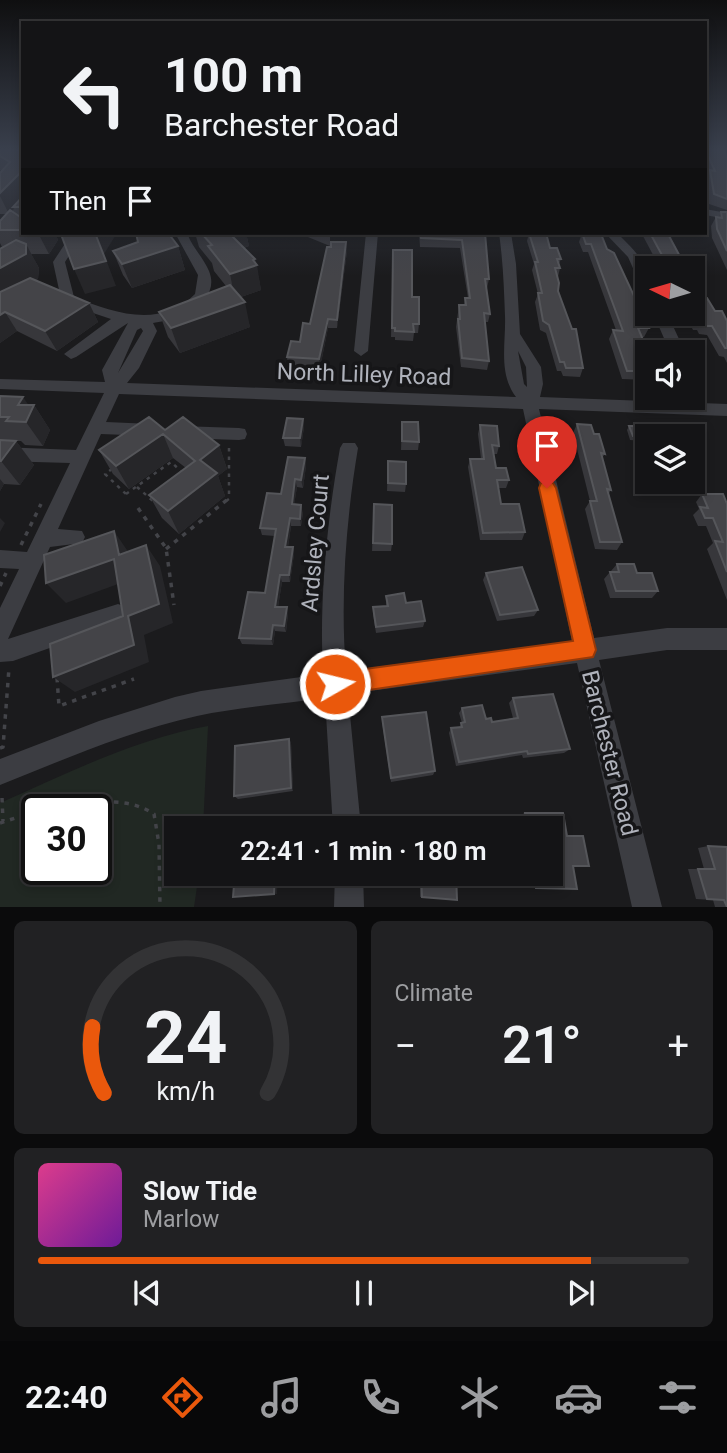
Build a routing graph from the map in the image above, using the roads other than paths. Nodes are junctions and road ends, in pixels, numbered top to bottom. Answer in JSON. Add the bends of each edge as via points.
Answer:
{"nodes":[{"id":1,"x":707,"y":212,"type":"edge"},
{"id":2,"x":727,"y":216,"type":"edge"},
{"id":3,"x":72,"y":235,"type":"edge"},
{"id":4,"x":182,"y":235,"type":"edge"},
{"id":5,"x":372,"y":235,"type":"edge"},
{"id":6,"x":505,"y":235,"type":"edge"},
{"id":7,"x":613,"y":235,"type":"edge"},
{"id":8,"x":635,"y":260,"type":"edge"},
{"id":9,"x":209,"y":311,"type":"edge"},
{"id":10,"x":121,"y":318,"type":"junction"},
{"id":11,"x":145,"y":321,"type":"junction"},
{"id":12,"x":168,"y":326,"type":"edge"},
{"id":13,"x":361,"y":351,"type":"dead end"},
{"id":14,"x":71,"y":354,"type":"dead end"},
{"id":15,"x":0,"y":384,"type":"edge"},
{"id":16,"x":114,"y":388,"type":"junction"},
{"id":17,"x":530,"y":403,"type":"junction"},
{"id":18,"x":727,"y":410,"type":"edge"},
{"id":19,"x":96,"y":428,"type":"junction"},
{"id":20,"x":234,"y":441,"type":"road end"},
{"id":21,"x":349,"y":448,"type":"dead end"},
{"id":22,"x":0,"y":454,"type":"edge"},
{"id":23,"x":82,"y":457,"type":"junction"},
{"id":24,"x":75,"y":537,"type":"dead end"},
{"id":25,"x":43,"y":539,"type":"junction"},
{"id":26,"x":15,"y":560,"type":"edge"},
{"id":27,"x":118,"y":614,"type":"edge"},
{"id":28,"x":0,"y":632,"type":"edge"},
{"id":29,"x":727,"y":639,"type":"edge"},
{"id":30,"x":585,"y":650,"type":"junction"},
{"id":31,"x":5,"y":656,"type":"edge"},
{"id":32,"x":335,"y":684,"type":"junction"},
{"id":33,"x":0,"y":772,"type":"edge"},
{"id":34,"x":346,"y":816,"type":"edge"},
{"id":35,"x":349,"y":886,"type":"edge"},
{"id":36,"x":349,"y":907,"type":"edge"},
{"id":37,"x":647,"y":907,"type":"edge"}],
"edges":[{"from":1,"to":2,"type":"street"},
{"from":3,"to":10,"type":"street","via":[[55,282],[68,299]]},
{"from":4,"to":11,"type":"street","via":[[210,292],[185,309]]},
{"from":5,"to":13,"type":"street"},
{"from":6,"to":17,"type":"street","name":"Barchester Road","via":[[513,335],[510,352],[516,384]]},
{"from":7,"to":8,"type":"street"},
{"from":9,"to":12,"type":"street"},
{"from":10,"to":11,"type":"street"},
{"from":10,"to":14,"type":"street"},
{"from":11,"to":16,"type":"street","via":[[150,331],[131,368]]},
{"from":15,"to":16,"type":"street","name":"North Lilley Road"},
{"from":16,"to":17,"type":"street","name":"North Lilley Road"},
{"from":16,"to":19,"type":"street"},
{"from":17,"to":18,"type":"street","name":"North Lilley Road"},
{"from":17,"to":30,"type":"street","name":"Barchester Road"},
{"from":19,"to":20,"type":"street"},
{"from":19,"to":23,"type":"street"},
{"from":21,"to":32,"type":"street","name":"Ardsley Court","via":[[333,596]]},
{"from":22,"to":23,"type":"street"},
{"from":23,"to":25,"type":"street"},
{"from":24,"to":25,"type":"street"},
{"from":25,"to":26,"type":"street"},
{"from":26,"to":28,"type":"street"},
{"from":27,"to":31,"type":"street"},
{"from":29,"to":30,"type":"street","via":[[667,639]]},
{"from":30,"to":32,"type":"street"},
{"from":30,"to":37,"type":"street","name":"Barchester Road"},
{"from":32,"to":33,"type":"street","via":[[159,712]]},
{"from":32,"to":34,"type":"street","name":"Ardsley Court"},
{"from":35,"to":36,"type":"street"}]}
